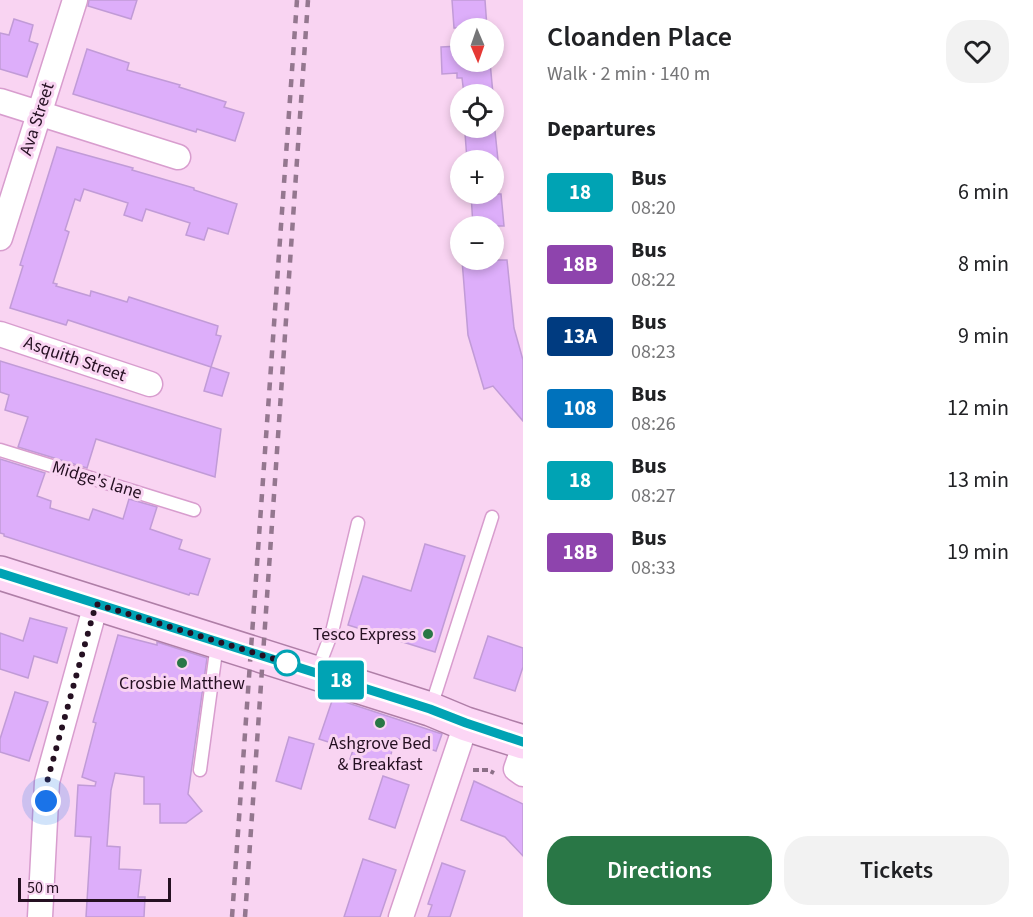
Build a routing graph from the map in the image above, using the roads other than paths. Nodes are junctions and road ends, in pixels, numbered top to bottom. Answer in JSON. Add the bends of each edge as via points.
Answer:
{"nodes":[{"id":1,"x":75,"y":0,"type":"edge"},
{"id":2,"x":0,"y":101,"type":"edge"},
{"id":3,"x":38,"y":114,"type":"junction"},
{"id":4,"x":178,"y":157,"type":"dead end"},
{"id":5,"x":0,"y":238,"type":"edge"},
{"id":6,"x":0,"y":334,"type":"edge"},
{"id":7,"x":154,"y":385,"type":"dead end"},
{"id":8,"x":0,"y":450,"type":"edge"},
{"id":9,"x":194,"y":510,"type":"dead end"},
{"id":10,"x":492,"y":517,"type":"dead end"},
{"id":11,"x":358,"y":523,"type":"dead end"},
{"id":12,"x":0,"y":573,"type":"edge"},
{"id":13,"x":96,"y":604,"type":"junction"},
{"id":14,"x":218,"y":640,"type":"junction"},
{"id":15,"x":317,"y":672,"type":"junction"},
{"id":16,"x":430,"y":709,"type":"junction"},
{"id":17,"x":466,"y":723,"type":"junction"},
{"id":18,"x":523,"y":742,"type":"edge"},
{"id":19,"x":523,"y":749,"type":"edge"},
{"id":20,"x":200,"y":770,"type":"dead end"},
{"id":21,"x":523,"y":774,"type":"edge"},
{"id":22,"x":40,"y":917,"type":"edge"},
{"id":23,"x":401,"y":917,"type":"edge"}],
"edges":[{"from":1,"to":3,"type":"street","name":"Ava Street"},
{"from":2,"to":3,"type":"street"},
{"from":3,"to":4,"type":"street"},
{"from":3,"to":5,"type":"street","name":"Ava Street"},
{"from":6,"to":7,"type":"street","name":"Asquith Street"},
{"from":8,"to":9,"type":"lane","name":"Midge's lane"},
{"from":10,"to":16,"type":"lane"},
{"from":11,"to":15,"type":"lane","via":[[332,632]]},
{"from":12,"to":13,"type":"main road"},
{"from":13,"to":14,"type":"main road"},
{"from":13,"to":22,"type":"street","via":[[47,782]]},
{"from":14,"to":15,"type":"main road"},
{"from":14,"to":20,"type":"lane"},
{"from":15,"to":16,"type":"main road"},
{"from":16,"to":17,"type":"main road"},
{"from":17,"to":18,"type":"main road"},
{"from":17,"to":23,"type":"street"},
{"from":19,"to":21,"type":"street","via":[[516,769]]}]}
